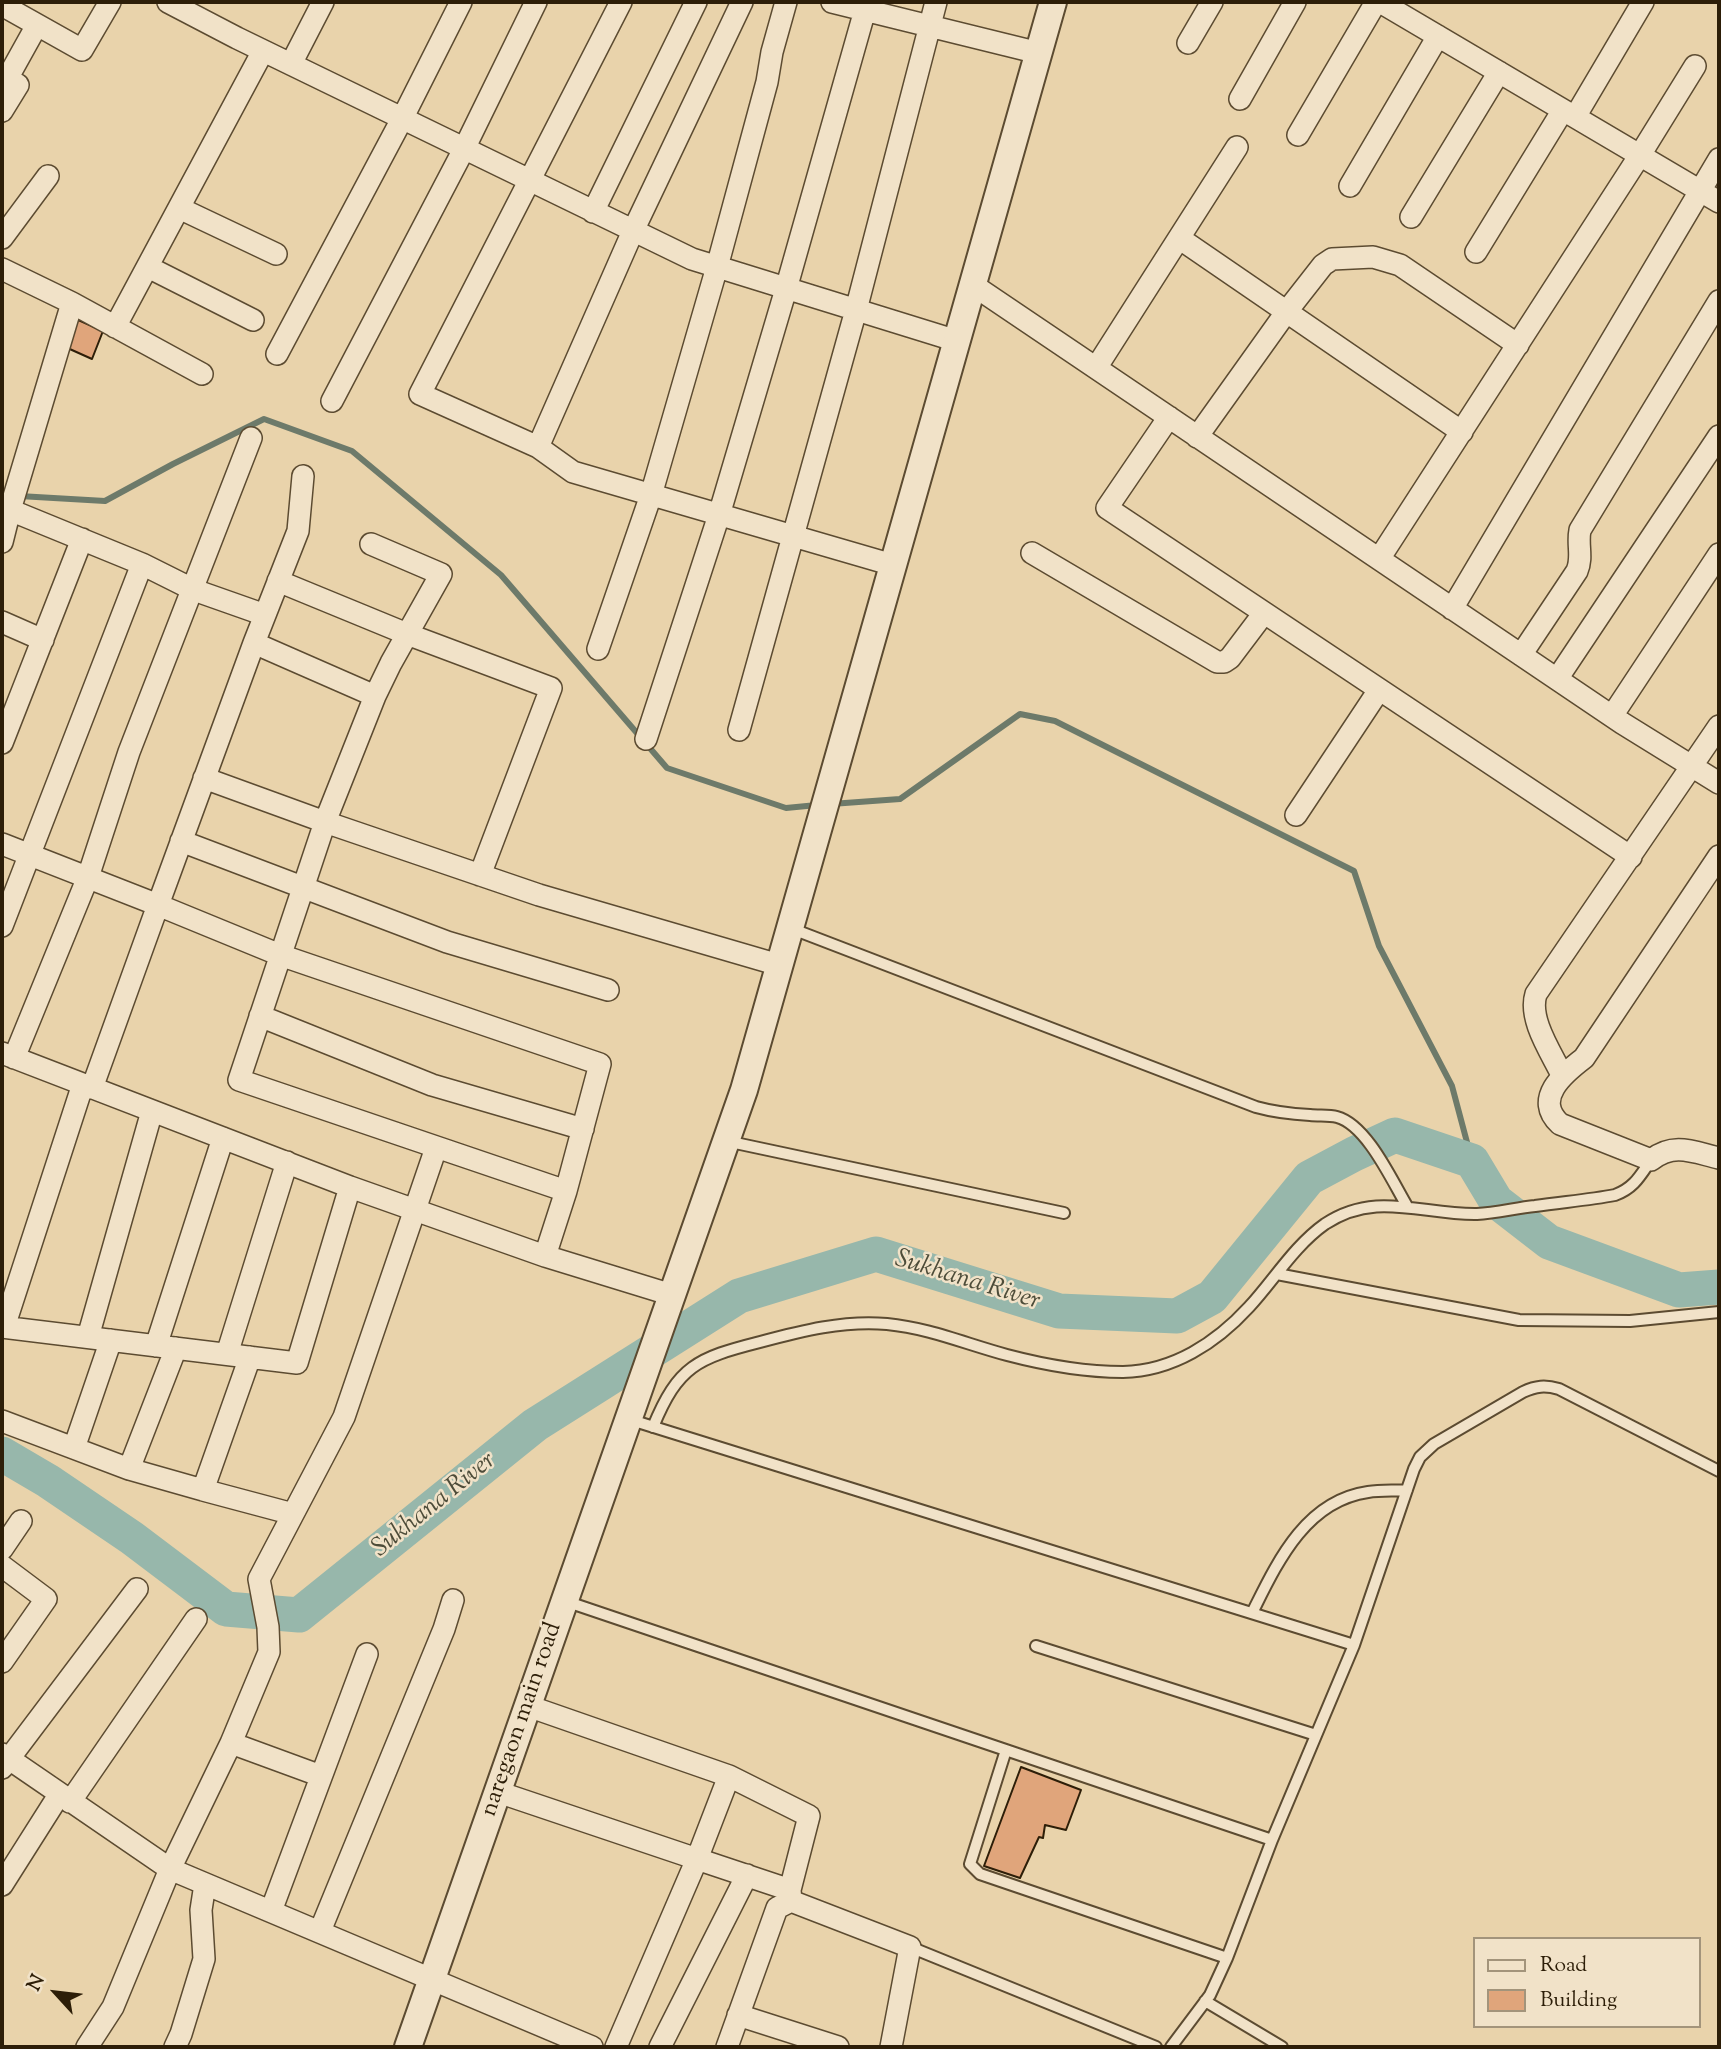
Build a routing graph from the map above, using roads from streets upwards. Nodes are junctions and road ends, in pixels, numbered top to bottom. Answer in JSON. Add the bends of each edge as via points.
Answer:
{"nodes":[{"id":1,"x":110,"y":2,"type":"edge"},
{"id":2,"x":169,"y":2,"type":"edge"},
{"id":3,"x":323,"y":2,"type":"edge"},
{"id":4,"x":461,"y":2,"type":"edge"},
{"id":5,"x":536,"y":2,"type":"edge"},
{"id":6,"x":621,"y":2,"type":"edge"},
{"id":7,"x":696,"y":2,"type":"edge"},
{"id":8,"x":743,"y":2,"type":"edge"},
{"id":9,"x":786,"y":2,"type":"edge"},
{"id":10,"x":832,"y":2,"type":"edge"},
{"id":11,"x":936,"y":2,"type":"edge"},
{"id":12,"x":1054,"y":2,"type":"edge"},
{"id":13,"x":1212,"y":2,"type":"edge"},
{"id":14,"x":1296,"y":2,"type":"edge"},
{"id":15,"x":1378,"y":2,"type":"edge"},
{"id":16,"x":1643,"y":2,"type":"edge"},
{"id":17,"x":2,"y":5,"type":"edge"},
{"id":18,"x":865,"y":10,"type":"junction"},
{"id":19,"x":37,"y":25,"type":"junction"},
{"id":20,"x":930,"y":27,"type":"junction"},
{"id":21,"x":1438,"y":36,"type":"junction"},
{"id":22,"x":1188,"y":44,"type":"dead end"},
{"id":23,"x":263,"y":51,"type":"junction"},
{"id":24,"x":1039,"y":53,"type":"junction"},
{"id":25,"x":290,"y":64,"type":"junction"},
{"id":26,"x":1695,"y":66,"type":"dead end"},
{"id":27,"x":1499,"y":72,"type":"junction"},
{"id":28,"x":5,"y":77,"type":"edge"},
{"id":29,"x":1240,"y":99,"type":"dead end"},
{"id":30,"x":2,"y":111,"type":"edge"},
{"id":31,"x":1569,"y":113,"type":"junction"},
{"id":32,"x":402,"y":119,"type":"junction"},
{"id":33,"x":1298,"y":135,"type":"dead end"},
{"id":34,"x":1237,"y":147,"type":"dead end"},
{"id":35,"x":464,"y":149,"type":"junction"},
{"id":36,"x":1640,"y":155,"type":"junction"},
{"id":37,"x":1719,"y":159,"type":"edge"},
{"id":38,"x":48,"y":176,"type":"dead end"},
{"id":39,"x":529,"y":180,"type":"junction"},
{"id":40,"x":1350,"y":186,"type":"dead end"},
{"id":41,"x":1699,"y":190,"type":"junction"},
{"id":42,"x":1719,"y":202,"type":"edge"},
{"id":43,"x":179,"y":208,"type":"junction"},
{"id":44,"x":593,"y":212,"type":"junction"},
{"id":45,"x":1411,"y":218,"type":"dead end"},
{"id":46,"x":634,"y":231,"type":"junction"},
{"id":47,"x":2,"y":238,"type":"edge"},
{"id":48,"x":1179,"y":238,"type":"junction"},
{"id":49,"x":1476,"y":252,"type":"dead end"},
{"id":50,"x":276,"y":254,"type":"dead end"},
{"id":51,"x":148,"y":267,"type":"junction"},
{"id":52,"x":717,"y":267,"type":"junction"},
{"id":53,"x":2,"y":269,"type":"edge"},
{"id":54,"x":973,"y":285,"type":"junction"},
{"id":55,"x":786,"y":289,"type":"junction"},
{"id":56,"x":1719,"y":301,"type":"edge"},
{"id":57,"x":72,"y":303,"type":"junction"},
{"id":58,"x":856,"y":310,"type":"junction"},
{"id":59,"x":1287,"y":310,"type":"junction"},
{"id":60,"x":253,"y":320,"type":"dead end"},
{"id":61,"x":115,"y":327,"type":"junction"},
{"id":62,"x":957,"y":341,"type":"junction"},
{"id":63,"x":1518,"y":345,"type":"junction"},
{"id":64,"x":276,"y":354,"type":"dead end"},
{"id":65,"x":1096,"y":368,"type":"junction"},
{"id":66,"x":202,"y":374,"type":"dead end"},
{"id":67,"x":332,"y":401,"type":"dead end"},
{"id":68,"x":1169,"y":417,"type":"junction"},
{"id":69,"x":1462,"y":432,"type":"junction"},
{"id":70,"x":1719,"y":436,"type":"edge"},
{"id":71,"x":1197,"y":437,"type":"junction"},
{"id":72,"x":251,"y":438,"type":"dead end"},
{"id":73,"x":538,"y":447,"type":"junction"},
{"id":74,"x":303,"y":476,"type":"dead end"},
{"id":75,"x":651,"y":495,"type":"junction"},
{"id":76,"x":10,"y":510,"type":"junction"},
{"id":77,"x":719,"y":514,"type":"junction"},
{"id":78,"x":793,"y":536,"type":"junction"},
{"id":79,"x":82,"y":539,"type":"junction"},
{"id":80,"x":2,"y":541,"type":"edge"},
{"id":81,"x":371,"y":544,"type":"dead end"},
{"id":82,"x":1032,"y":553,"type":"dead end"},
{"id":83,"x":1719,"y":554,"type":"edge"},
{"id":84,"x":1379,"y":559,"type":"junction"},
{"id":85,"x":142,"y":564,"type":"junction"},
{"id":86,"x":893,"y":565,"type":"junction"},
{"id":87,"x":278,"y":582,"type":"junction"},
{"id":88,"x":194,"y":590,"type":"junction"},
{"id":89,"x":1452,"y":608,"type":"junction"},
{"id":90,"x":1264,"y":613,"type":"junction"},
{"id":91,"x":265,"y":615,"type":"junction"},
{"id":92,"x":2,"y":622,"type":"edge"},
{"id":93,"x":407,"y":634,"type":"junction"},
{"id":94,"x":43,"y":640,"type":"junction"},
{"id":95,"x":254,"y":643,"type":"junction"},
{"id":96,"x":598,"y":649,"type":"dead end"},
{"id":97,"x":1521,"y":655,"type":"junction"},
{"id":98,"x":1557,"y":679,"type":"junction"},
{"id":99,"x":1379,"y":690,"type":"junction"},
{"id":100,"x":375,"y":695,"type":"junction"},
{"id":101,"x":1612,"y":716,"type":"junction"},
{"id":102,"x":1719,"y":726,"type":"edge"},
{"id":103,"x":739,"y":730,"type":"dead end"},
{"id":104,"x":646,"y":739,"type":"dead end"},
{"id":105,"x":2,"y":743,"type":"edge"},
{"id":106,"x":1693,"y":767,"type":"junction"},
{"id":107,"x":204,"y":778,"type":"junction"},
{"id":108,"x":1719,"y":783,"type":"edge"},
{"id":109,"x":1296,"y":815,"type":"dead end"},
{"id":110,"x":326,"y":822,"type":"junction"},
{"id":111,"x":181,"y":841,"type":"junction"},
{"id":112,"x":2,"y":844,"type":"edge"},
{"id":113,"x":29,"y":854,"type":"junction"},
{"id":114,"x":1719,"y":856,"type":"edge"},
{"id":115,"x":1631,"y":857,"type":"junction"},
{"id":116,"x":480,"y":875,"type":"junction"},
{"id":117,"x":88,"y":877,"type":"junction"},
{"id":118,"x":303,"y":889,"type":"junction"},
{"id":119,"x":158,"y":905,"type":"junction"},
{"id":120,"x":2,"y":926,"type":"edge"},
{"id":121,"x":280,"y":955,"type":"junction"},
{"id":122,"x":779,"y":965,"type":"junction"},
{"id":123,"x":608,"y":990,"type":"dead end"},
{"id":124,"x":260,"y":1016,"type":"junction"},
{"id":125,"x":8,"y":1056,"type":"edge"},
{"id":126,"x":1562,"y":1075,"type":"junction"},
{"id":127,"x":88,"y":1086,"type":"junction"},
{"id":128,"x":152,"y":1111,"type":"junction"},
{"id":129,"x":583,"y":1129,"type":"junction"},
{"id":130,"x":223,"y":1138,"type":"junction"},
{"id":131,"x":436,"y":1148,"type":"junction"},
{"id":132,"x":1719,"y":1158,"type":"edge"},
{"id":133,"x":287,"y":1162,"type":"junction"},
{"id":134,"x":350,"y":1187,"type":"junction"},
{"id":135,"x":566,"y":1191,"type":"junction"},
{"id":136,"x":415,"y":1209,"type":"junction"},
{"id":137,"x":545,"y":1256,"type":"junction"},
{"id":138,"x":672,"y":1295,"type":"junction"},
{"id":139,"x":3,"y":1327,"type":"edge"},
{"id":140,"x":88,"y":1337,"type":"junction"},
{"id":141,"x":111,"y":1340,"type":"junction"},
{"id":142,"x":166,"y":1347,"type":"junction"},
{"id":143,"x":227,"y":1354,"type":"junction"},
{"id":144,"x":250,"y":1357,"type":"junction"},
{"id":145,"x":2,"y":1421,"type":"edge"},
{"id":146,"x":74,"y":1448,"type":"junction"},
{"id":147,"x":129,"y":1468,"type":"junction"},
{"id":148,"x":203,"y":1490,"type":"junction"},
{"id":149,"x":293,"y":1514,"type":"junction"},
{"id":150,"x":21,"y":1521,"type":"dead end"},
{"id":151,"x":2,"y":1549,"type":"edge"},
{"id":152,"x":2,"y":1566,"type":"edge"},
{"id":153,"x":137,"y":1589,"type":"dead end"},
{"id":154,"x":453,"y":1600,"type":"dead end"},
{"id":155,"x":196,"y":1619,"type":"dead end"},
{"id":156,"x":367,"y":1654,"type":"dead end"},
{"id":157,"x":3,"y":1660,"type":"edge"},
{"id":158,"x":528,"y":1706,"type":"junction"},
{"id":159,"x":231,"y":1743,"type":"junction"},
{"id":160,"x":4,"y":1760,"type":"edge"},
{"id":161,"x":321,"y":1776,"type":"junction"},
{"id":162,"x":729,"y":1776,"type":"junction"},
{"id":163,"x":498,"y":1792,"type":"junction"},
{"id":164,"x":64,"y":1799,"type":"junction"},
{"id":165,"x":697,"y":1859,"type":"junction"},
{"id":166,"x":170,"y":1869,"type":"junction"},
{"id":167,"x":747,"y":1875,"type":"junction"},
{"id":168,"x":205,"y":1884,"type":"junction"},
{"id":169,"x":2,"y":1885,"type":"edge"},
{"id":170,"x":791,"y":1895,"type":"junction"},
{"id":171,"x":271,"y":1911,"type":"junction"},
{"id":172,"x":320,"y":1931,"type":"junction"},
{"id":173,"x":432,"y":1978,"type":"junction"},
{"id":174,"x":738,"y":2015,"type":"junction"},
{"id":175,"x":88,"y":2047,"type":"edge"},
{"id":176,"x":174,"y":2047,"type":"edge"},
{"id":177,"x":408,"y":2047,"type":"edge"},
{"id":178,"x":592,"y":2047,"type":"edge"},
{"id":179,"x":616,"y":2047,"type":"edge"},
{"id":180,"x":660,"y":2047,"type":"edge"},
{"id":181,"x":727,"y":2047,"type":"edge"},
{"id":182,"x":838,"y":2047,"type":"edge"},
{"id":183,"x":891,"y":2047,"type":"edge"}],
"edges":[{"from":1,"to":19,"type":"street","via":[[82,50]]},
{"from":2,"to":23,"type":"street"},
{"from":3,"to":25,"type":"street"},
{"from":4,"to":32,"type":"street"},
{"from":5,"to":35,"type":"street"},
{"from":6,"to":39,"type":"street"},
{"from":7,"to":44,"type":"street"},
{"from":8,"to":46,"type":"street"},
{"from":9,"to":52,"type":"street"},
{"from":10,"to":18,"type":"street"},
{"from":11,"to":20,"type":"street"},
{"from":12,"to":24,"type":"street","name":"naregaon main road"},
{"from":13,"to":22,"type":"street"},
{"from":14,"to":29,"type":"street"},
{"from":15,"to":21,"type":"street"},
{"from":15,"to":33,"type":"street"},
{"from":16,"to":31,"type":"street"},
{"from":17,"to":19,"type":"street"},
{"from":18,"to":20,"type":"street"},
{"from":18,"to":55,"type":"street"},
{"from":19,"to":28,"type":"street"},
{"from":20,"to":24,"type":"street"},
{"from":20,"to":58,"type":"street"},
{"from":21,"to":27,"type":"street"},
{"from":21,"to":40,"type":"street"},
{"from":23,"to":25,"type":"street"},
{"from":23,"to":43,"type":"street"},
{"from":24,"to":54,"type":"street","name":"naregaon main road"},
{"from":25,"to":32,"type":"street"},
{"from":26,"to":36,"type":"street"},
{"from":27,"to":31,"type":"street"},
{"from":27,"to":45,"type":"street"},
{"from":28,"to":30,"type":"street","via":[[18,85]]},
{"from":31,"to":36,"type":"street"},
{"from":31,"to":49,"type":"street"},
{"from":32,"to":35,"type":"street"},
{"from":32,"to":64,"type":"street"},
{"from":34,"to":48,"type":"street"},
{"from":35,"to":39,"type":"street"},
{"from":35,"to":67,"type":"street"},
{"from":36,"to":41,"type":"street"},
{"from":36,"to":63,"type":"street"},
{"from":37,"to":41,"type":"street"},
{"from":38,"to":47,"type":"street"},
{"from":39,"to":44,"type":"street"},
{"from":39,"to":73,"type":"street","via":[[420,394]]},
{"from":41,"to":42,"type":"street"},
{"from":41,"to":89,"type":"street"},
{"from":43,"to":50,"type":"street"},
{"from":43,"to":51,"type":"street"},
{"from":44,"to":46,"type":"street"},
{"from":46,"to":52,"type":"street","via":[[692,260]]},
{"from":46,"to":73,"type":"street"},
{"from":48,"to":59,"type":"street"},
{"from":48,"to":65,"type":"street"},
{"from":51,"to":60,"type":"street"},
{"from":51,"to":61,"type":"street"},
{"from":52,"to":55,"type":"street"},
{"from":52,"to":75,"type":"street"},
{"from":53,"to":57,"type":"street"},
{"from":54,"to":62,"type":"street","name":"naregaon main road"},
{"from":54,"to":65,"type":"street"},
{"from":55,"to":58,"type":"street"},
{"from":55,"to":77,"type":"street"},
{"from":56,"to":97,"type":"street","via":[[1580,530],[1577,571]]},
{"from":57,"to":61,"type":"street"},
{"from":57,"to":76,"type":"street"},
{"from":58,"to":62,"type":"street"},
{"from":58,"to":78,"type":"street"},
{"from":59,"to":63,"type":"street","via":[[1332,259],[1373,257],[1400,265]]},
{"from":59,"to":69,"type":"street"},
{"from":59,"to":71,"type":"street"},
{"from":61,"to":66,"type":"street"},
{"from":62,"to":86,"type":"street","name":"naregaon main road"},
{"from":63,"to":69,"type":"street"},
{"from":65,"to":68,"type":"street"},
{"from":68,"to":71,"type":"street"},
{"from":68,"to":90,"type":"street","via":[[1107,508]]},
{"from":69,"to":84,"type":"street"},
{"from":70,"to":98,"type":"street"},
{"from":71,"to":84,"type":"street"},
{"from":72,"to":88,"type":"street"},
{"from":73,"to":75,"type":"street","via":[[573,472]]},
{"from":74,"to":87,"type":"street","via":[[298,531]]},
{"from":75,"to":77,"type":"street"},
{"from":75,"to":96,"type":"street"},
{"from":76,"to":79,"type":"street"},
{"from":76,"to":80,"type":"street"},
{"from":77,"to":78,"type":"street"},
{"from":77,"to":104,"type":"street"},
{"from":78,"to":86,"type":"street"},
{"from":78,"to":103,"type":"street"},
{"from":79,"to":85,"type":"street"},
{"from":79,"to":94,"type":"street"},
{"from":81,"to":93,"type":"street","via":[[441,575]]},
{"from":82,"to":90,"type":"street","via":[[1217,662],[1230,658]]},
{"from":83,"to":101,"type":"street"},
{"from":84,"to":89,"type":"street"},
{"from":85,"to":88,"type":"street"},
{"from":85,"to":113,"type":"street"},
{"from":86,"to":122,"type":"street","name":"naregaon main road"},
{"from":87,"to":91,"type":"street"},
{"from":87,"to":93,"type":"street"},
{"from":88,"to":91,"type":"street"},
{"from":88,"to":117,"type":"street","via":[[129,752]]},
{"from":89,"to":97,"type":"street"},
{"from":90,"to":99,"type":"street"},
{"from":91,"to":95,"type":"street"},
{"from":92,"to":94,"type":"street"},
{"from":93,"to":100,"type":"street"},
{"from":93,"to":116,"type":"street","via":[[551,688]]},
{"from":94,"to":105,"type":"street"},
{"from":95,"to":100,"type":"street"},
{"from":95,"to":107,"type":"street"},
{"from":97,"to":98,"type":"street"},
{"from":98,"to":101,"type":"street"},
{"from":99,"to":109,"type":"street"},
{"from":99,"to":115,"type":"street"},
{"from":100,"to":110,"type":"street"},
{"from":101,"to":106,"type":"street"},
{"from":102,"to":106,"type":"street"},
{"from":106,"to":108,"type":"street"},
{"from":106,"to":115,"type":"street"},
{"from":107,"to":110,"type":"street"},
{"from":107,"to":111,"type":"street"},
{"from":110,"to":116,"type":"street"},
{"from":110,"to":118,"type":"street"},
{"from":111,"to":118,"type":"street"},
{"from":111,"to":119,"type":"street"},
{"from":112,"to":113,"type":"street"},
{"from":113,"to":117,"type":"street"},
{"from":113,"to":120,"type":"street"},
{"from":114,"to":126,"type":"street","via":[[1584,1058]]},
{"from":115,"to":126,"type":"street","via":[[1533,1003]]},
{"from":116,"to":122,"type":"street"},
{"from":117,"to":119,"type":"street"},
{"from":117,"to":125,"type":"street"},
{"from":118,"to":121,"type":"street"},
{"from":118,"to":123,"type":"street","via":[[484,955]]},
{"from":119,"to":121,"type":"street"},
{"from":119,"to":127,"type":"street"},
{"from":121,"to":124,"type":"street"},
{"from":121,"to":129,"type":"street","via":[[600,1064]]},
{"from":122,"to":138,"type":"street","name":"naregaon main road","via":[[744,1090]]},
{"from":124,"to":129,"type":"street","via":[[432,1085]]},
{"from":124,"to":131,"type":"street","via":[[239,1080]]},
{"from":125,"to":127,"type":"street"},
{"from":126,"to":132,"type":"street","via":[[1549,1103],[1560,1124],[1651,1160],[1668,1149]]},
{"from":127,"to":128,"type":"street"},
{"from":127,"to":139,"type":"street"},
{"from":128,"to":130,"type":"street"},
{"from":128,"to":140,"type":"street"},
{"from":129,"to":135,"type":"street"},
{"from":130,"to":133,"type":"street"},
{"from":130,"to":142,"type":"street"},
{"from":131,"to":135,"type":"street"},
{"from":131,"to":136,"type":"street"},
{"from":133,"to":134,"type":"street"},
{"from":133,"to":143,"type":"street"},
{"from":134,"to":136,"type":"street"},
{"from":134,"to":144,"type":"street","via":[[297,1363]]},
{"from":135,"to":137,"type":"street"},
{"from":136,"to":137,"type":"street"},
{"from":136,"to":149,"type":"street","via":[[344,1417]]},
{"from":137,"to":138,"type":"street"},
{"from":138,"to":158,"type":"street","name":"naregaon main road","via":[[638,1393],[641,1423],[565,1601]]},
{"from":139,"to":140,"type":"street"},
{"from":140,"to":141,"type":"street"},
{"from":141,"to":142,"type":"street"},
{"from":141,"to":146,"type":"street"},
{"from":142,"to":143,"type":"street"},
{"from":142,"to":147,"type":"street"},
{"from":143,"to":144,"type":"street"},
{"from":144,"to":148,"type":"street"},
{"from":145,"to":146,"type":"street"},
{"from":146,"to":147,"type":"street"},
{"from":147,"to":148,"type":"street"},
{"from":148,"to":149,"type":"street"},
{"from":149,"to":159,"type":"street","via":[[259,1579],[269,1652]]},
{"from":150,"to":151,"type":"street"},
{"from":152,"to":157,"type":"street","via":[[46,1599]]},
{"from":153,"to":160,"type":"street"},
{"from":154,"to":172,"type":"street"},
{"from":155,"to":164,"type":"street"},
{"from":156,"to":161,"type":"street"},
{"from":158,"to":162,"type":"street"},
{"from":158,"to":163,"type":"street","name":"naregaon main road"},
{"from":159,"to":161,"type":"street"},
{"from":159,"to":166,"type":"street"},
{"from":160,"to":164,"type":"street"},
{"from":161,"to":171,"type":"street"},
{"from":162,"to":165,"type":"street"},
{"from":162,"to":170,"type":"street","via":[[809,1816]]},
{"from":163,"to":165,"type":"street"},
{"from":163,"to":173,"type":"street","name":"naregaon main road"},
{"from":164,"to":166,"type":"street"},
{"from":164,"to":169,"type":"street"},
{"from":165,"to":167,"type":"street"},
{"from":165,"to":179,"type":"street"},
{"from":166,"to":168,"type":"street"},
{"from":166,"to":175,"type":"street","via":[[113,2007]]},
{"from":167,"to":170,"type":"street"},
{"from":167,"to":180,"type":"street"},
{"from":168,"to":171,"type":"street"},
{"from":168,"to":176,"type":"street","via":[[201,1910],[204,1959]]},
{"from":170,"to":174,"type":"street","via":[[777,1908]]},
{"from":170,"to":183,"type":"street","via":[[910,1947]]},
{"from":171,"to":172,"type":"street"},
{"from":172,"to":173,"type":"street"},
{"from":173,"to":177,"type":"street","name":"naregaon main road"},
{"from":173,"to":178,"type":"street"},
{"from":174,"to":181,"type":"street"},
{"from":174,"to":182,"type":"street"}]}
